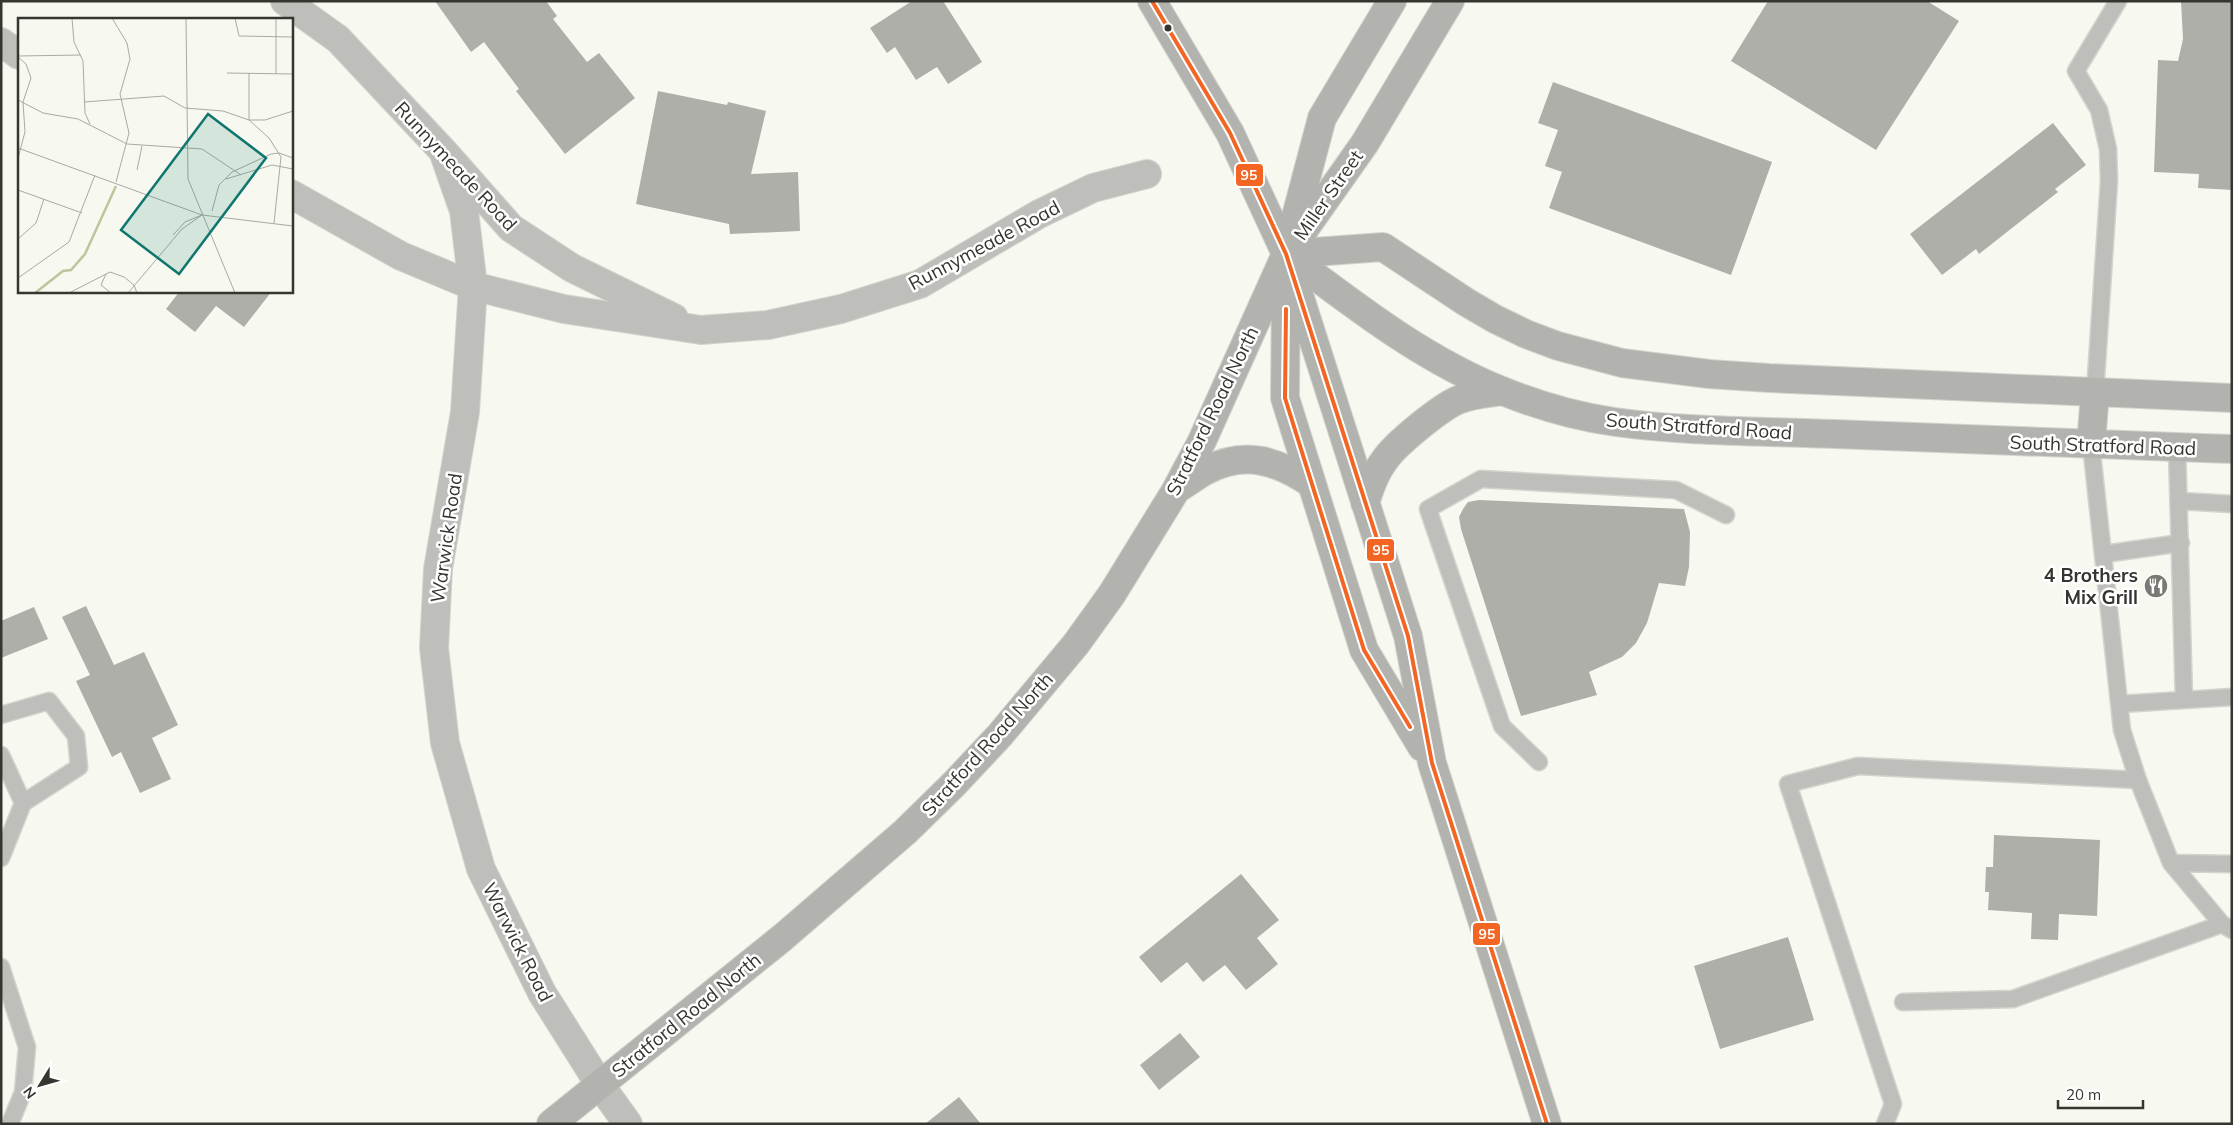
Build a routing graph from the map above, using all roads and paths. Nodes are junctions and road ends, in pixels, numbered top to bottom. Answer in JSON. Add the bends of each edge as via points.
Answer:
{"nodes":[{"id":1,"x":285,"y":1,"type":"edge"},
{"id":2,"x":1152,"y":1,"type":"edge"},
{"id":3,"x":1392,"y":1,"type":"edge"},
{"id":4,"x":1450,"y":1,"type":"edge"},
{"id":5,"x":2118,"y":1,"type":"edge"},
{"id":6,"x":1,"y":42,"type":"edge"},
{"id":7,"x":18,"y":54,"type":"edge"},
{"id":8,"x":443,"y":151,"type":"junction"},
{"id":9,"x":1148,"y":174,"type":"dead end"},
{"id":10,"x":292,"y":195,"type":"edge"},
{"id":11,"x":1286,"y":254,"type":"junction"},
{"id":12,"x":473,"y":286,"type":"junction"},
{"id":13,"x":701,"y":330,"type":"junction"},
{"id":14,"x":1503,"y":391,"type":"junction"},
{"id":15,"x":2095,"y":392,"type":"junction"},
{"id":16,"x":2232,"y":398,"type":"edge"},
{"id":17,"x":2091,"y":444,"type":"junction"},
{"id":18,"x":2178,"y":448,"type":"junction"},
{"id":19,"x":2232,"y":450,"type":"edge"},
{"id":20,"x":1312,"y":484,"type":"junction"},
{"id":21,"x":1176,"y":490,"type":"junction"},
{"id":22,"x":2180,"y":501,"type":"junction"},
{"id":23,"x":1365,"y":503,"type":"junction"},
{"id":24,"x":2232,"y":504,"type":"edge"},
{"id":25,"x":1726,"y":515,"type":"dead end"},
{"id":26,"x":2181,"y":543,"type":"junction"},
{"id":27,"x":2104,"y":554,"type":"junction"},
{"id":28,"x":2232,"y":696,"type":"edge"},
{"id":29,"x":2184,"y":700,"type":"junction"},
{"id":30,"x":2120,"y":704,"type":"junction"},
{"id":31,"x":1,"y":715,"type":"edge"},
{"id":32,"x":1,"y":756,"type":"edge"},
{"id":33,"x":1539,"y":762,"type":"dead end"},
{"id":34,"x":1432,"y":763,"type":"junction"},
{"id":35,"x":2138,"y":780,"type":"junction"},
{"id":36,"x":23,"y":803,"type":"junction"},
{"id":37,"x":1,"y":858,"type":"edge"},
{"id":38,"x":2171,"y":863,"type":"junction"},
{"id":39,"x":2232,"y":864,"type":"edge"},
{"id":40,"x":2227,"y":927,"type":"edge"},
{"id":41,"x":1,"y":968,"type":"edge"},
{"id":42,"x":1902,"y":1002,"type":"dead end"},
{"id":43,"x":600,"y":1085,"type":"junction"},
{"id":44,"x":10,"y":1124,"type":"edge"},
{"id":45,"x":551,"y":1124,"type":"edge"},
{"id":46,"x":628,"y":1124,"type":"edge"},
{"id":47,"x":1547,"y":1124,"type":"edge"},
{"id":48,"x":1885,"y":1124,"type":"edge"}],
"edges":[{"from":1,"to":8,"type":"street","name":"Runnymeade Road","via":[[338,38]]},
{"from":2,"to":11,"type":"main road","via":[[1230,134]]},
{"from":3,"to":11,"type":"main road","name":"Miller Street","via":[[1322,118]]},
{"from":4,"to":11,"type":"main road","name":"Miller Street","via":[[1364,143]]},
{"from":5,"to":15,"type":"lane","via":[[2076,71],[2099,110],[2108,149]]},
{"from":6,"to":7,"type":"street"},
{"from":8,"to":12,"type":"street","name":"Warwick Road","via":[[464,211]]},
{"from":8,"to":13,"type":"street","name":"Runnymeade Road","via":[[511,228],[572,268]]},
{"from":9,"to":13,"type":"street","name":"Runnymeade Road","via":[[1093,188],[1038,214],[920,284],[841,309],[777,323]]},
{"from":10,"to":12,"type":"street","name":"Runnymeade Road","via":[[401,256]]},
{"from":11,"to":14,"type":"main road","name":"South Stratford Road","via":[[1348,300],[1434,356]]},
{"from":11,"to":15,"type":"main road","via":[[1383,247],[1466,302],[1526,334],[1622,363],[1709,374]]},
{"from":11,"to":20,"type":"main road","via":[[1285,398]]},
{"from":11,"to":21,"type":"main road","name":"Stratford Road North","via":[[1202,441]]},
{"from":11,"to":23,"type":"main road"},
{"from":12,"to":13,"type":"street","name":"Runnymeade Road","via":[[564,309]]},
{"from":12,"to":43,"type":"street","name":"Warwick Road","via":[[465,412],[438,569],[434,648],[445,742],[481,869],[542,993]]},
{"from":14,"to":17,"type":"main road","name":"South Stratford Road","via":[[1576,414],[1651,426]]},
{"from":14,"to":23,"type":"main road","via":[[1473,395],[1441,411],[1384,460]]},
{"from":15,"to":16,"type":"main road"},
{"from":15,"to":17,"type":"main road"},
{"from":17,"to":18,"type":"main road","name":"South Stratford Road"},
{"from":17,"to":27,"type":"lane"},
{"from":18,"to":19,"type":"main road","name":"South Stratford Road"},
{"from":18,"to":22,"type":"lane"},
{"from":20,"to":21,"type":"main road","via":[[1275,463],[1252,459],[1207,470]]},
{"from":20,"to":34,"type":"main road","via":[[1364,650]]},
{"from":21,"to":43,"type":"main road","name":"Stratford Road North","via":[[1112,594],[1076,644],[954,784],[849,882]]},
{"from":22,"to":24,"type":"lane"},
{"from":22,"to":26,"type":"lane"},
{"from":23,"to":34,"type":"main road","via":[[1408,636]]},
{"from":25,"to":33,"type":"lane","via":[[1676,490],[1481,479],[1428,509],[1502,726]]},
{"from":26,"to":27,"type":"lane"},
{"from":26,"to":29,"type":"lane"},
{"from":27,"to":30,"type":"lane"},
{"from":28,"to":29,"type":"lane"},
{"from":29,"to":30,"type":"lane"},
{"from":30,"to":35,"type":"lane","via":[[2122,730]]},
{"from":31,"to":36,"type":"lane","via":[[49,701],[76,736],[79,767]]},
{"from":32,"to":36,"type":"lane"},
{"from":34,"to":47,"type":"main road"},
{"from":35,"to":38,"type":"lane"},
{"from":35,"to":48,"type":"lane","via":[[1858,766],[1788,784],[1893,1104]]},
{"from":36,"to":37,"type":"lane"},
{"from":38,"to":39,"type":"lane"},
{"from":38,"to":40,"type":"lane"},
{"from":40,"to":42,"type":"lane","via":[[2012,999]]},
{"from":41,"to":44,"type":"lane","via":[[27,1047],[24,1092]]},
{"from":43,"to":45,"type":"main road","name":"Stratford Road North"},
{"from":43,"to":46,"type":"street","name":"Warwick Road"}]}
